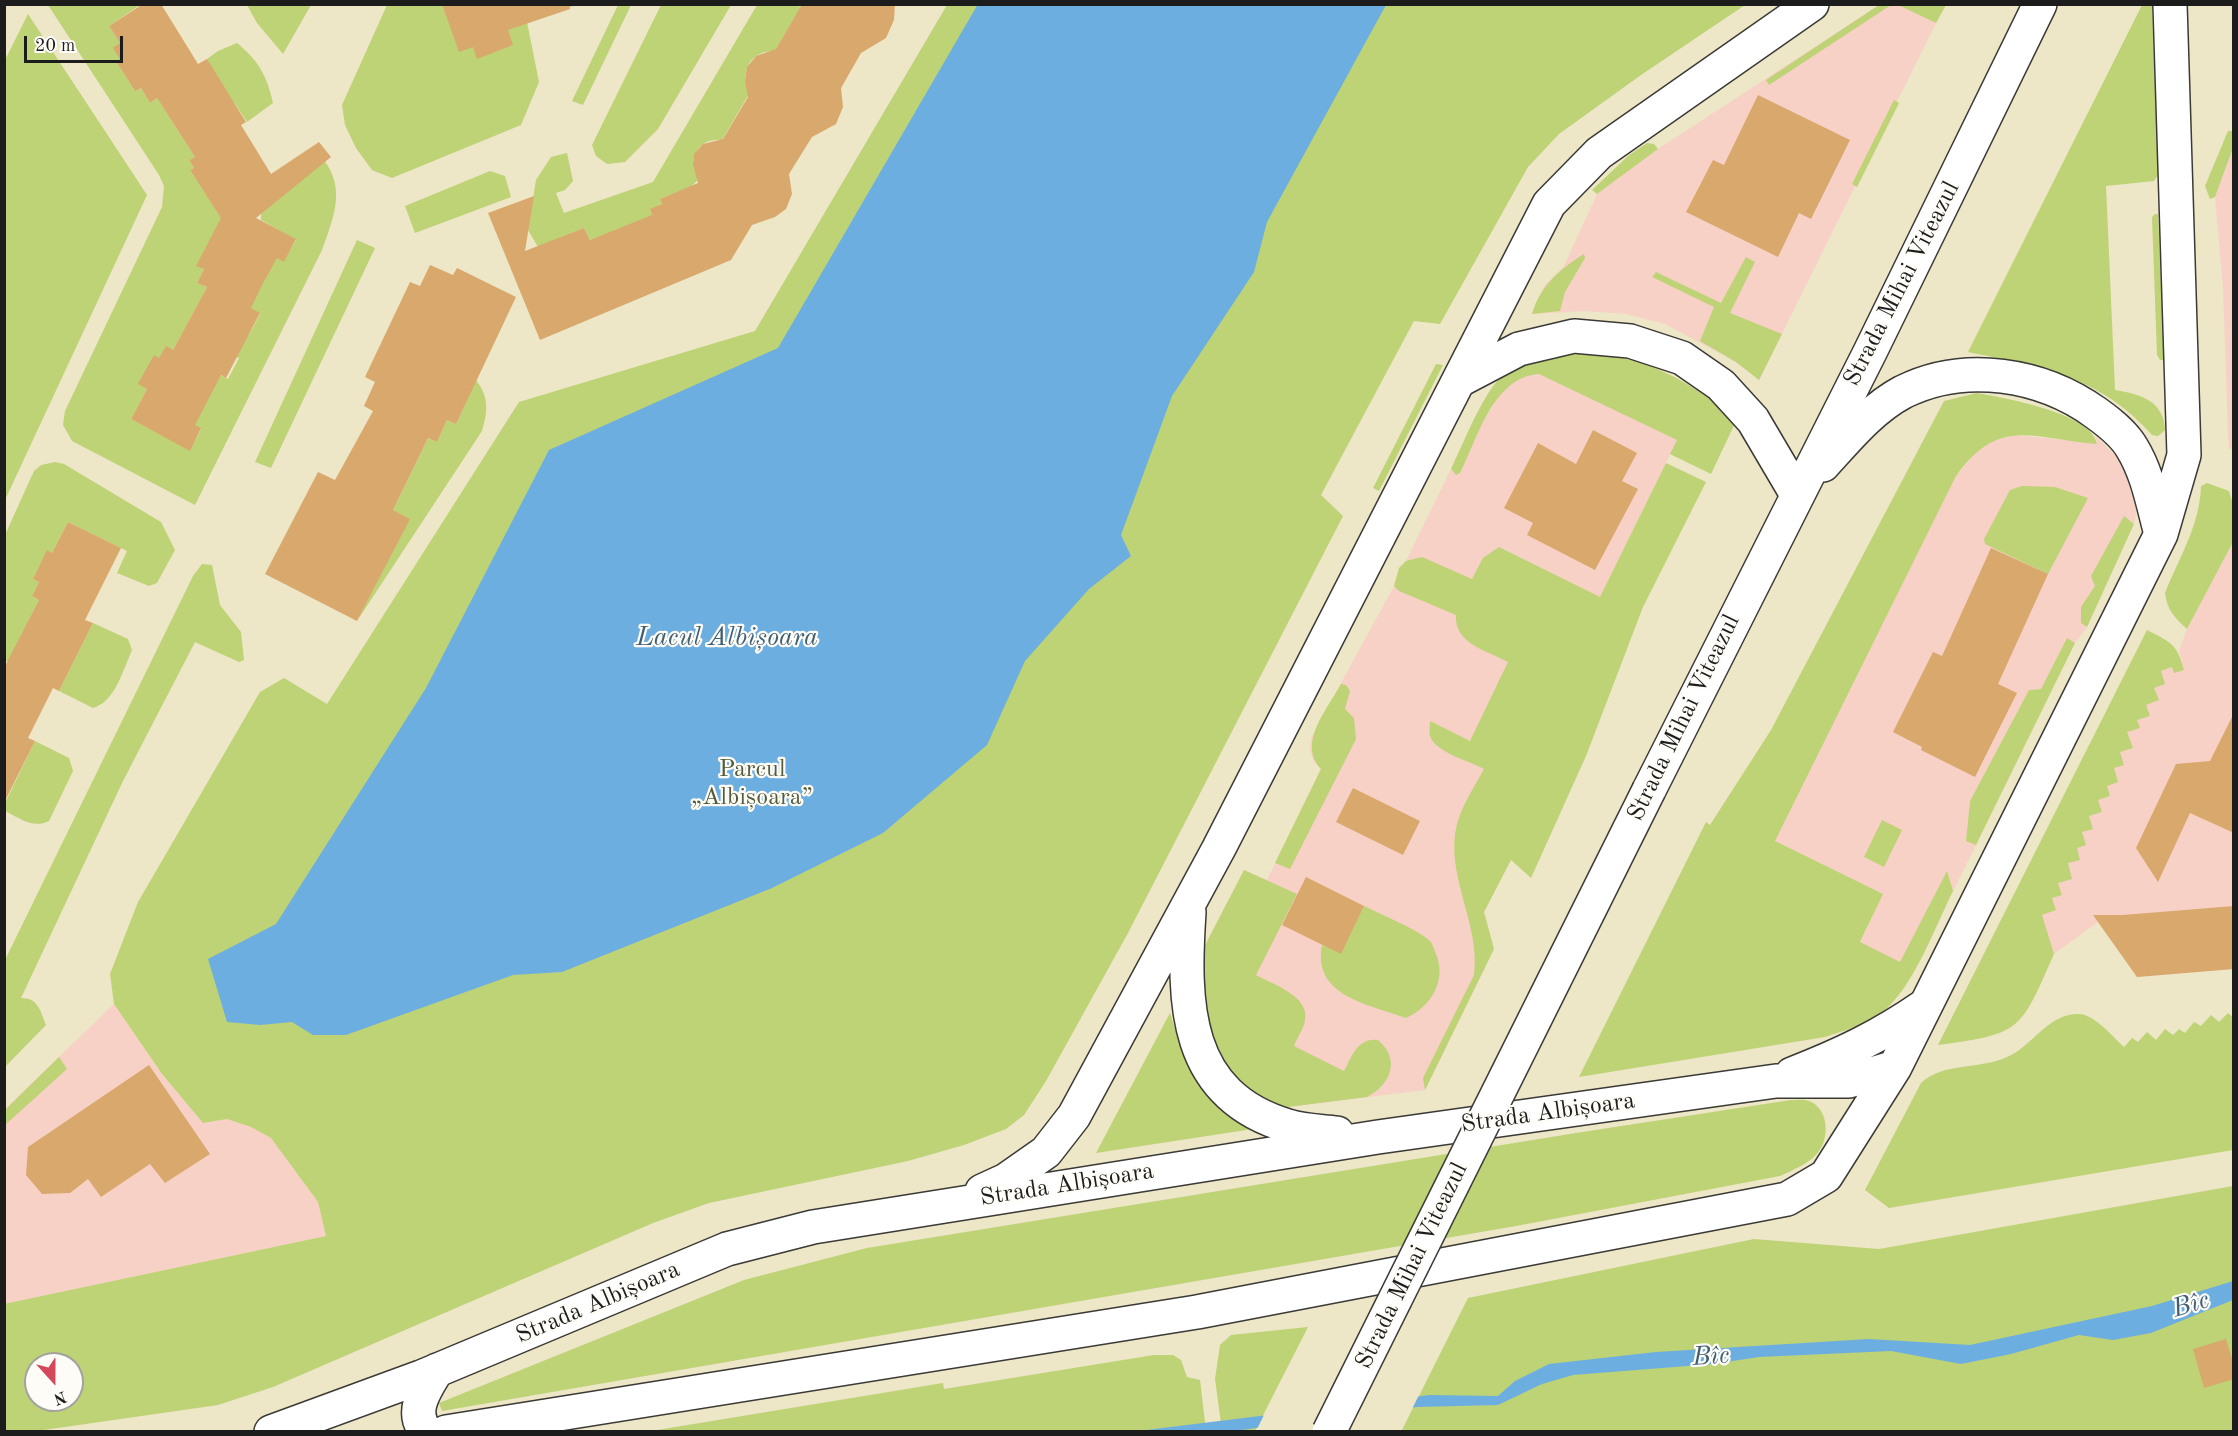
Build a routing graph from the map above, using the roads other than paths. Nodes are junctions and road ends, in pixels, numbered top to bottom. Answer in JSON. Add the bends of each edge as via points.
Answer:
{"nodes":[{"id":1,"x":1812,"y":4,"type":"edge"},
{"id":2,"x":2040,"y":4,"type":"edge"},
{"id":3,"x":2170,"y":4,"type":"edge"},
{"id":4,"x":1460,"y":380,"type":"junction"},
{"id":5,"x":1796,"y":493,"type":"junction"},
{"id":6,"x":2161,"y":534,"type":"junction"},
{"id":7,"x":1189,"y":902,"type":"junction"},
{"id":8,"x":1926,"y":1005,"type":"junction"},
{"id":9,"x":1895,"y":1067,"type":"junction"},
{"id":10,"x":1776,"y":1081,"type":"junction"},
{"id":11,"x":1378,"y":1137,"type":"junction"},
{"id":12,"x":958,"y":1202,"type":"junction"},
{"id":13,"x":437,"y":1370,"type":"junction"},
{"id":14,"x":271,"y":1431,"type":"edge"},
{"id":15,"x":427,"y":1431,"type":"edge"},
{"id":16,"x":446,"y":1431,"type":"edge"},
{"id":17,"x":1329,"y":1431,"type":"edge"}],
"edges":[{"from":1,"to":4,"type":"main road","via":[[1599,153],[1574,177],[1549,204]]},
{"from":2,"to":5,"type":"main road","name":"Strada Mihai Viteazul","via":[[1870,352]]},
{"from":3,"to":6,"type":"main road","via":[[2184,455]]},
{"from":4,"to":5,"type":"main road","via":[[1519,349],[1574,336],[1630,341],[1682,358],[1721,385],[1754,420]]},
{"from":4,"to":7,"type":"main road"},
{"from":5,"to":6,"type":"main road","via":[[1873,412],[1903,393],[1962,375],[1998,376],[2040,384],[2076,399],[2114,426],[2132,446],[2143,469]]},
{"from":5,"to":17,"type":"main road","name":"Strada Mihai Viteazul","bridge":true},
{"from":6,"to":8,"type":"main road"},
{"from":7,"to":11,"type":"main road","via":[[1188,1007],[1197,1049],[1217,1082],[1254,1113],[1289,1126]]},
{"from":7,"to":12,"type":"main road","via":[[1074,1116],[1046,1152],[1006,1180]]},
{"from":8,"to":9,"type":"main road"},
{"from":8,"to":10,"type":"main road","via":[[1855,1049]]},
{"from":9,"to":10,"type":"main road","name":"Strada Albișoara","via":[[1849,1081]]},
{"from":9,"to":16,"type":"main road","via":[[1826,1176],[1787,1199],[1197,1312]]},
{"from":10,"to":11,"type":"main road","name":"Strada Albișoara"},
{"from":11,"to":12,"type":"main road","name":"Strada Albișoara"},
{"from":12,"to":13,"type":"main road","name":"Strada Albișoara","via":[[813,1227],[727,1250]]},
{"from":13,"to":14,"type":"main road","name":"Strada Albișoara"},
{"from":13,"to":15,"type":"main road","via":[[418,1410],[418,1419]]}]}
